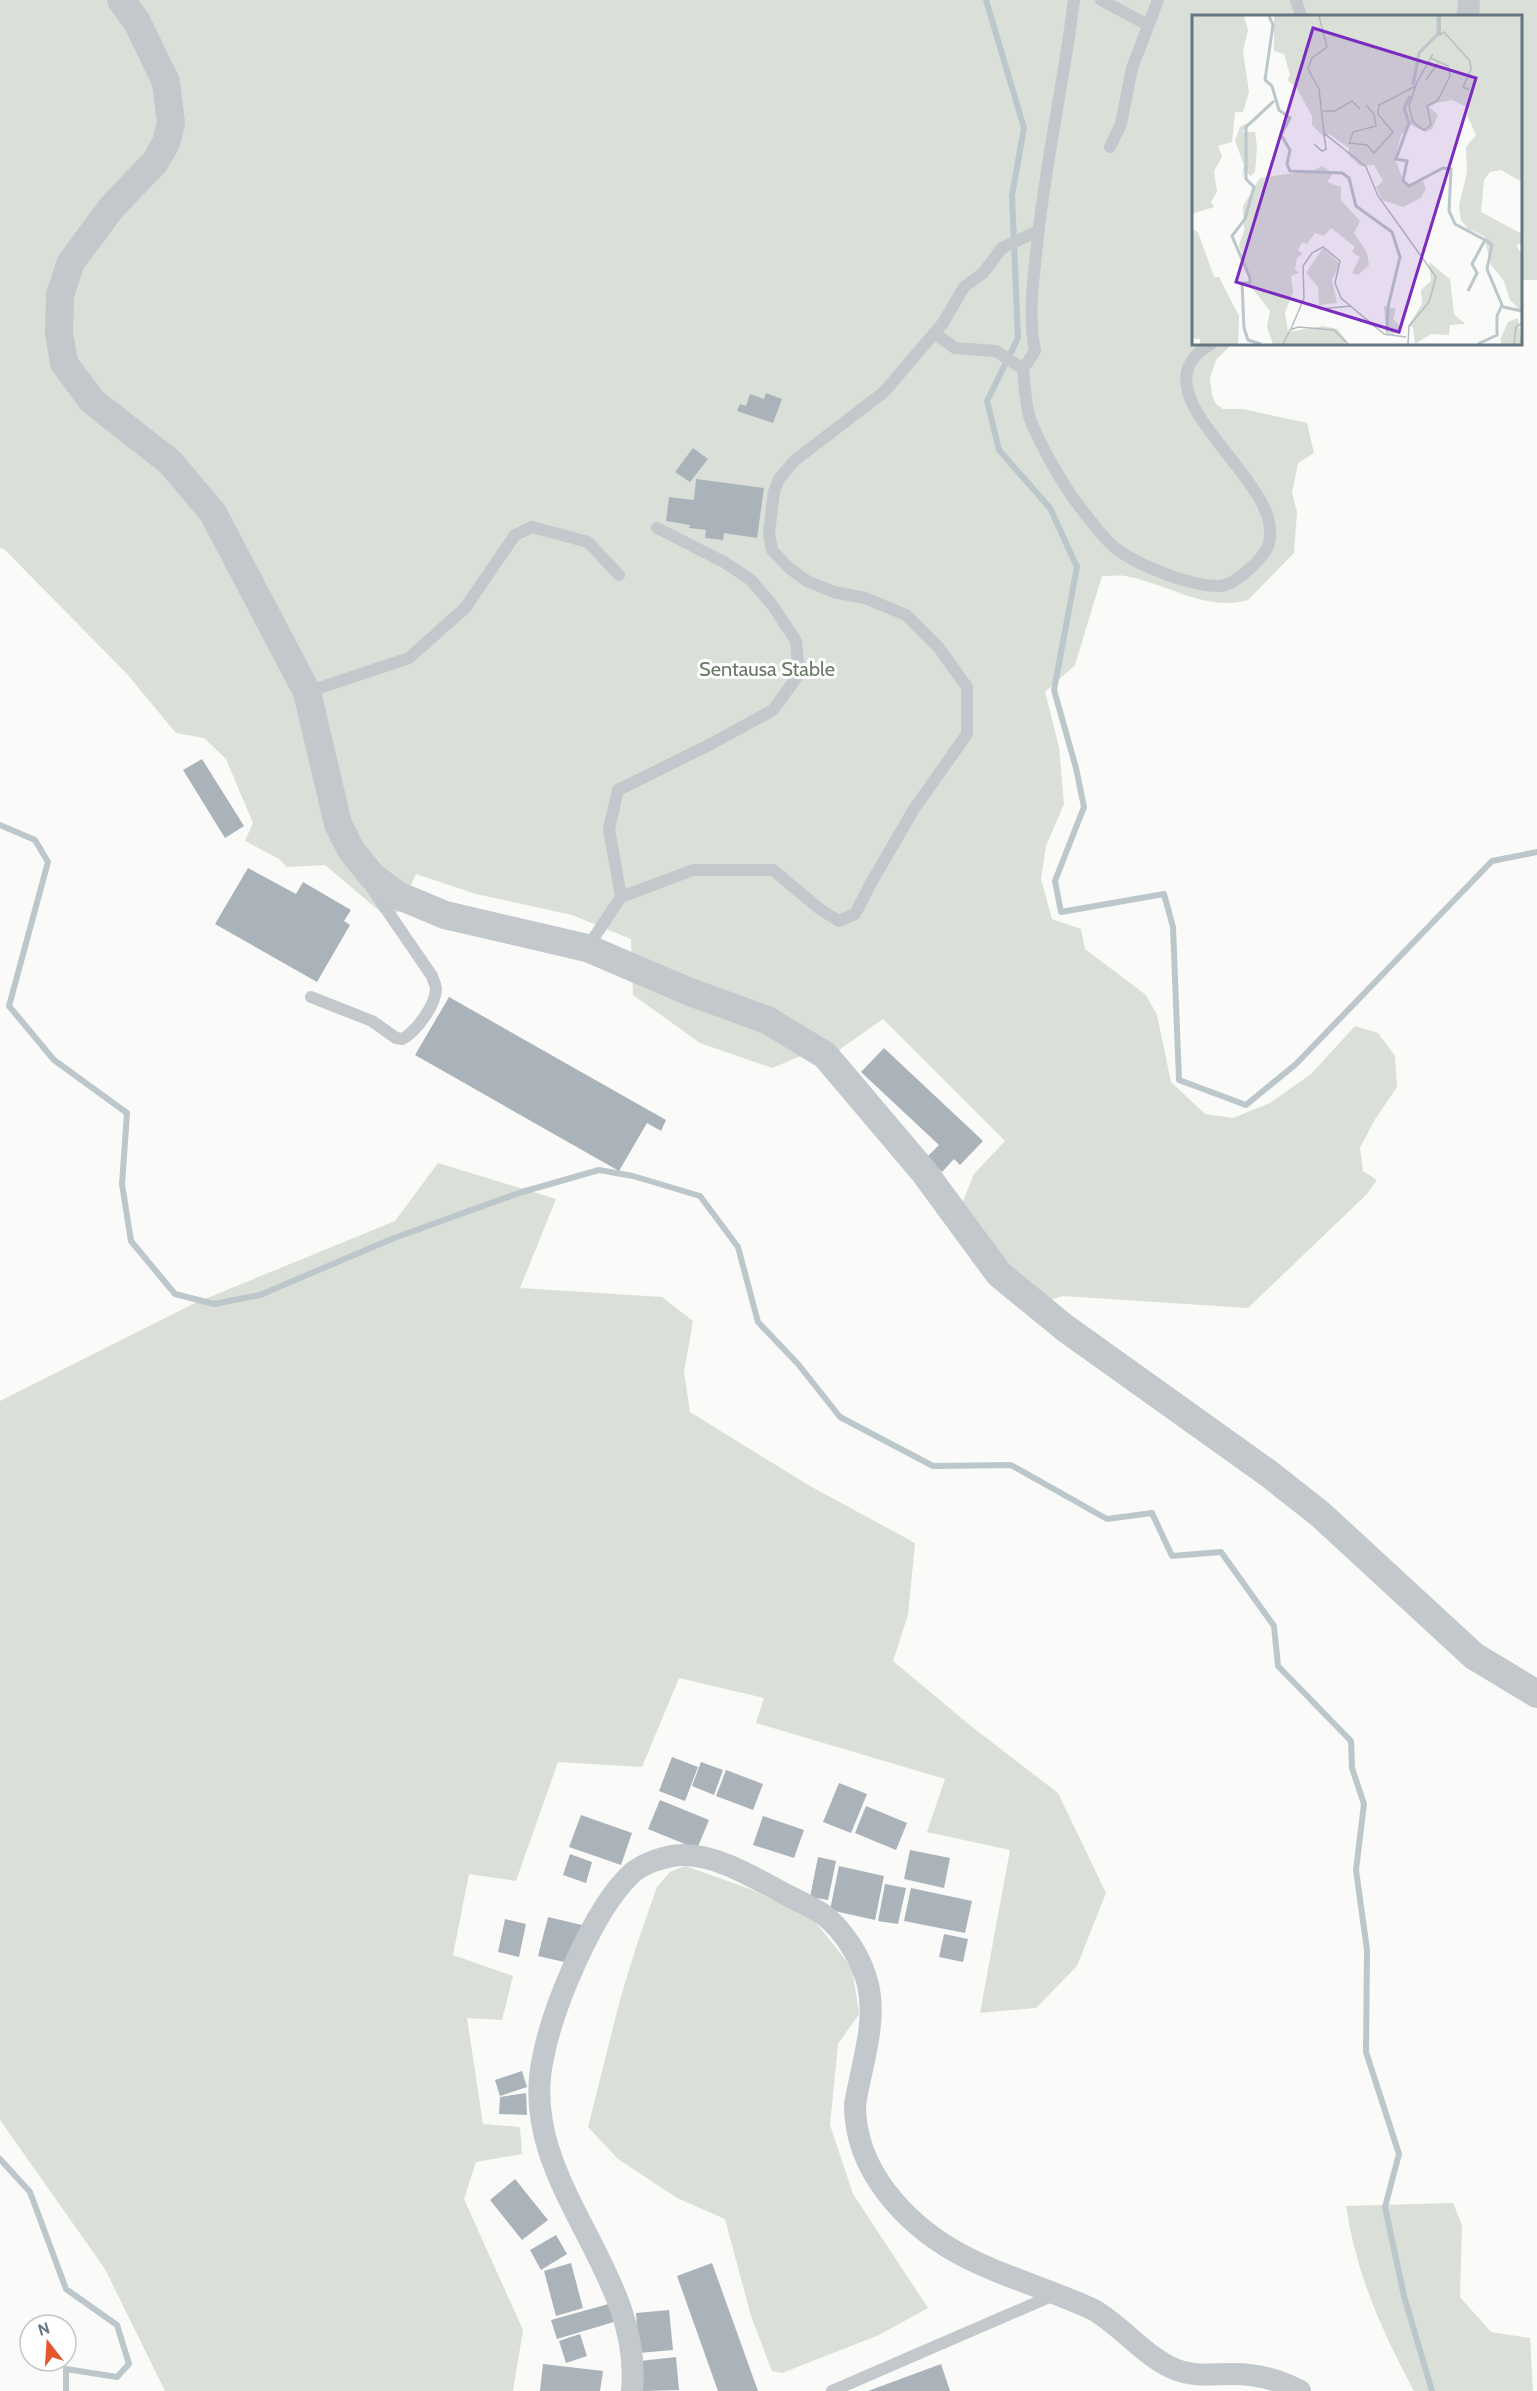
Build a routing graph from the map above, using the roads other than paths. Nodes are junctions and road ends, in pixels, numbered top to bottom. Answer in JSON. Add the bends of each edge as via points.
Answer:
{"nodes":[{"id":1,"x":121,"y":0,"type":"edge"},
{"id":2,"x":1074,"y":0,"type":"edge"},
{"id":3,"x":1101,"y":0,"type":"edge"},
{"id":4,"x":1158,"y":0,"type":"edge"},
{"id":5,"x":1296,"y":0,"type":"edge"},
{"id":6,"x":1301,"y":15,"type":"edge"},
{"id":7,"x":1148,"y":25,"type":"junction"},
{"id":8,"x":1110,"y":147,"type":"dead end"},
{"id":9,"x":1033,"y":233,"type":"junction"},
{"id":10,"x":934,"y":333,"type":"junction"},
{"id":11,"x":1209,"y":345,"type":"edge"},
{"id":12,"x":1020,"y":367,"type":"junction"},
{"id":13,"x":657,"y":528,"type":"dead end"},
{"id":14,"x":620,"y":575,"type":"dead end"},
{"id":15,"x":307,"y":692,"type":"junction"},
{"id":16,"x":362,"y":864,"type":"junction"},
{"id":17,"x":621,"y":897,"type":"junction"},
{"id":18,"x":587,"y":948,"type":"junction"},
{"id":19,"x":311,"y":997,"type":"dead end"},
{"id":20,"x":1537,"y":1694,"type":"edge"},
{"id":21,"x":1056,"y":2294,"type":"junction"},
{"id":22,"x":632,"y":2391,"type":"edge"},
{"id":23,"x":832,"y":2391,"type":"edge"},
{"id":24,"x":1300,"y":2391,"type":"edge"}],
"edges":[{"from":1,"to":15,"type":"street","via":[[137,22],[166,82],[171,123],[155,162],[112,207],[71,262],[60,295],[59,333],[64,363],[92,401],[170,462],[213,513]]},
{"from":2,"to":9,"type":"lane"},
{"from":3,"to":7,"type":"lane"},
{"from":4,"to":7,"type":"lane"},
{"from":5,"to":6,"type":"lane"},
{"from":7,"to":8,"type":"lane","via":[[1132,68],[1121,124]]},
{"from":9,"to":10,"type":"lane","via":[[1002,248],[982,273],[964,287]]},
{"from":9,"to":12,"type":"lane","via":[[1031,330],[1035,351]]},
{"from":10,"to":12,"type":"lane","via":[[956,348],[996,351]]},
{"from":10,"to":17,"type":"lane","via":[[884,393],[784,471],[774,492],[769,533],[772,549],[807,581],[906,615],[939,648],[967,687],[967,734],[914,809],[855,914],[847,918],[839,921],[830,916],[773,870],[693,870]]},
{"from":11,"to":12,"type":"lane","via":[[1191,362],[1186,376],[1190,399],[1259,495],[1270,528],[1268,546],[1255,564],[1223,586],[1169,575],[1114,547],[1071,495],[1048,456],[1030,417]]},
{"from":13,"to":17,"type":"lane","via":[[751,580],[796,641],[799,674],[773,710],[618,790],[609,829]]},
{"from":14,"to":15,"type":"lane","via":[[588,542],[532,527],[515,535],[465,608],[409,658]]},
{"from":15,"to":16,"type":"street","via":[[338,824]]},
{"from":16,"to":18,"type":"street","via":[[396,895],[445,915]]},
{"from":16,"to":19,"type":"lane","via":[[368,882],[432,976],[435,996],[417,1029],[402,1039],[372,1021]]},
{"from":17,"to":18,"type":"lane"},
{"from":18,"to":20,"type":"street","via":[[767,1020],[825,1055],[924,1172],[999,1274],[1065,1328],[1320,1514],[1474,1656]]},
{"from":21,"to":22,"type":"street","via":[[950,2250],[931,2238],[878,2181],[867,2162],[855,2119],[872,2007],[856,1955],[835,1926],[823,1915],[729,1867],[681,1855],[664,1858],[633,1873],[617,1890],[587,1938],[558,2006],[542,2058],[540,2082],[540,2114],[548,2150],[612,2282],[627,2328]]},
{"from":21,"to":23,"type":"lane"},
{"from":21,"to":24,"type":"street","via":[[1111,2320],[1147,2352],[1178,2370],[1194,2375],[1257,2376]]}]}
